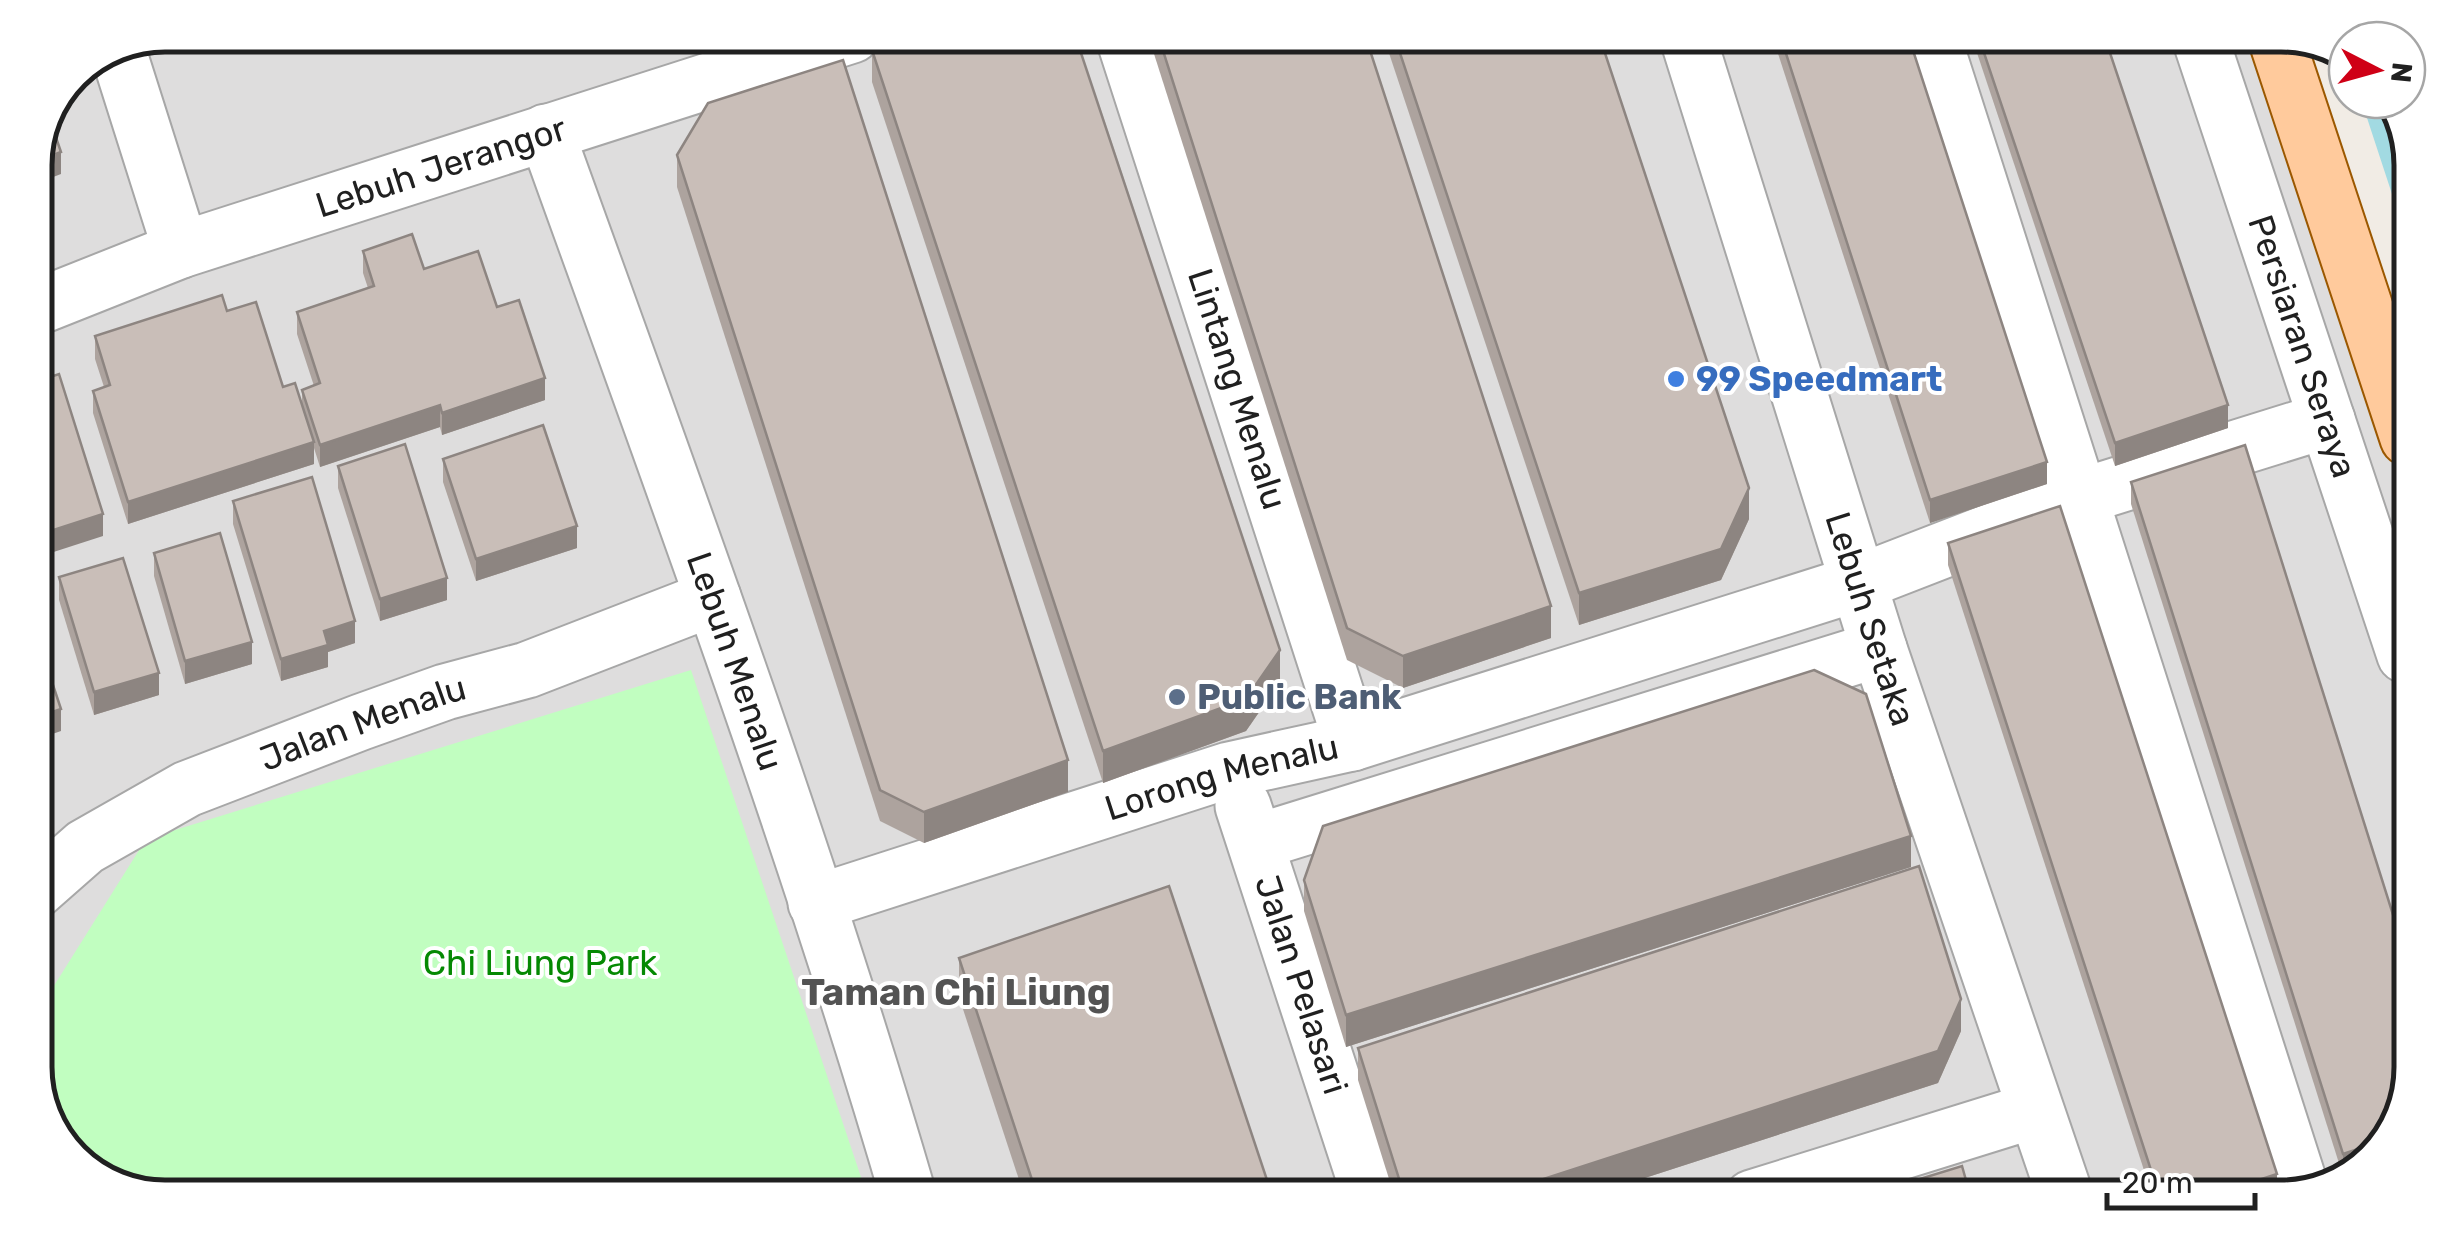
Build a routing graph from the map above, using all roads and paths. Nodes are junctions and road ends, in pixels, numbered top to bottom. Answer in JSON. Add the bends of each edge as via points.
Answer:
{"nodes":[{"id":1,"x":798,"y":52,"type":"edge"},
{"id":2,"x":1128,"y":52,"type":"edge"},
{"id":3,"x":1692,"y":52,"type":"edge"},
{"id":4,"x":1937,"y":52,"type":"edge"},
{"id":5,"x":2205,"y":52,"type":"edge"},
{"id":6,"x":2281,"y":52,"type":"edge"},
{"id":7,"x":121,"y":61,"type":"edge"},
{"id":8,"x":546,"y":132,"type":"junction"},
{"id":9,"x":181,"y":250,"type":"junction"},
{"id":10,"x":53,"y":301,"type":"edge"},
{"id":11,"x":2394,"y":396,"type":"edge"},
{"id":12,"x":2327,"y":420,"type":"junction"},
{"id":13,"x":2080,"y":497,"type":"junction"},
{"id":14,"x":1858,"y":583,"type":"junction"},
{"id":15,"x":713,"y":598,"type":"junction"},
{"id":16,"x":2394,"y":622,"type":"edge"},
{"id":17,"x":1879,"y":649,"type":"junction"},
{"id":18,"x":1352,"y":743,"type":"junction"},
{"id":19,"x":1229,"y":770,"type":"junction"},
{"id":20,"x":1257,"y":842,"type":"junction"},
{"id":21,"x":53,"y":875,"type":"edge"},
{"id":22,"x":816,"y":903,"type":"junction"},
{"id":23,"x":2036,"y":1110,"type":"junction"},
{"id":24,"x":904,"y":1180,"type":"edge"},
{"id":25,"x":1365,"y":1180,"type":"edge"},
{"id":26,"x":1810,"y":1180,"type":"edge"},
{"id":27,"x":2060,"y":1180,"type":"edge"},
{"id":28,"x":2298,"y":1180,"type":"edge"}],
"edges":[{"from":1,"to":8,"type":"street","name":"Lebuh Jerangor"},
{"from":2,"to":18,"type":"street","name":"Lintang Menalu"},
{"from":3,"to":14,"type":"street","name":"Lebuh Setaka"},
{"from":4,"to":13,"type":"street"},
{"from":5,"to":12,"type":"street","name":"Persiaran Seraya"},
{"from":6,"to":11,"type":"main road","name":"Persiaran Seraya"},
{"from":7,"to":9,"type":"street"},
{"from":8,"to":9,"type":"street","name":"Lebuh Jerangor"},
{"from":8,"to":15,"type":"street","name":"Lebuh Menalu"},
{"from":9,"to":10,"type":"street","name":"Lebuh Jerangor"},
{"from":12,"to":13,"type":"street","name":"Lorong Menalu"},
{"from":12,"to":16,"type":"street","name":"Persiaran Seraya"},
{"from":13,"to":14,"type":"street","name":"Lorong Menalu"},
{"from":13,"to":28,"type":"street"},
{"from":14,"to":17,"type":"street","name":"Lebuh Setaka"},
{"from":14,"to":18,"type":"street","name":"Lorong Menalu"},
{"from":15,"to":21,"type":"street","name":"Jalan Menalu","via":[[187,789],[86,847]]},
{"from":15,"to":22,"type":"street","name":"Lebuh Menalu"},
{"from":17,"to":20,"type":"street","name":"Lorong Menalu"},
{"from":17,"to":23,"type":"street","name":"Lebuh Setaka"},
{"from":18,"to":19,"type":"street","name":"Lorong Menalu"},
{"from":19,"to":20,"type":"street","name":"Jalan Pelasari"},
{"from":19,"to":22,"type":"street","name":"Lorong Menalu"},
{"from":20,"to":25,"type":"street","name":"Jalan Pelasari"},
{"from":22,"to":24,"type":"street","name":"Lebuh Menalu"},
{"from":23,"to":26,"type":"street"},
{"from":23,"to":27,"type":"street","name":"Lebuh Setaka"}]}
